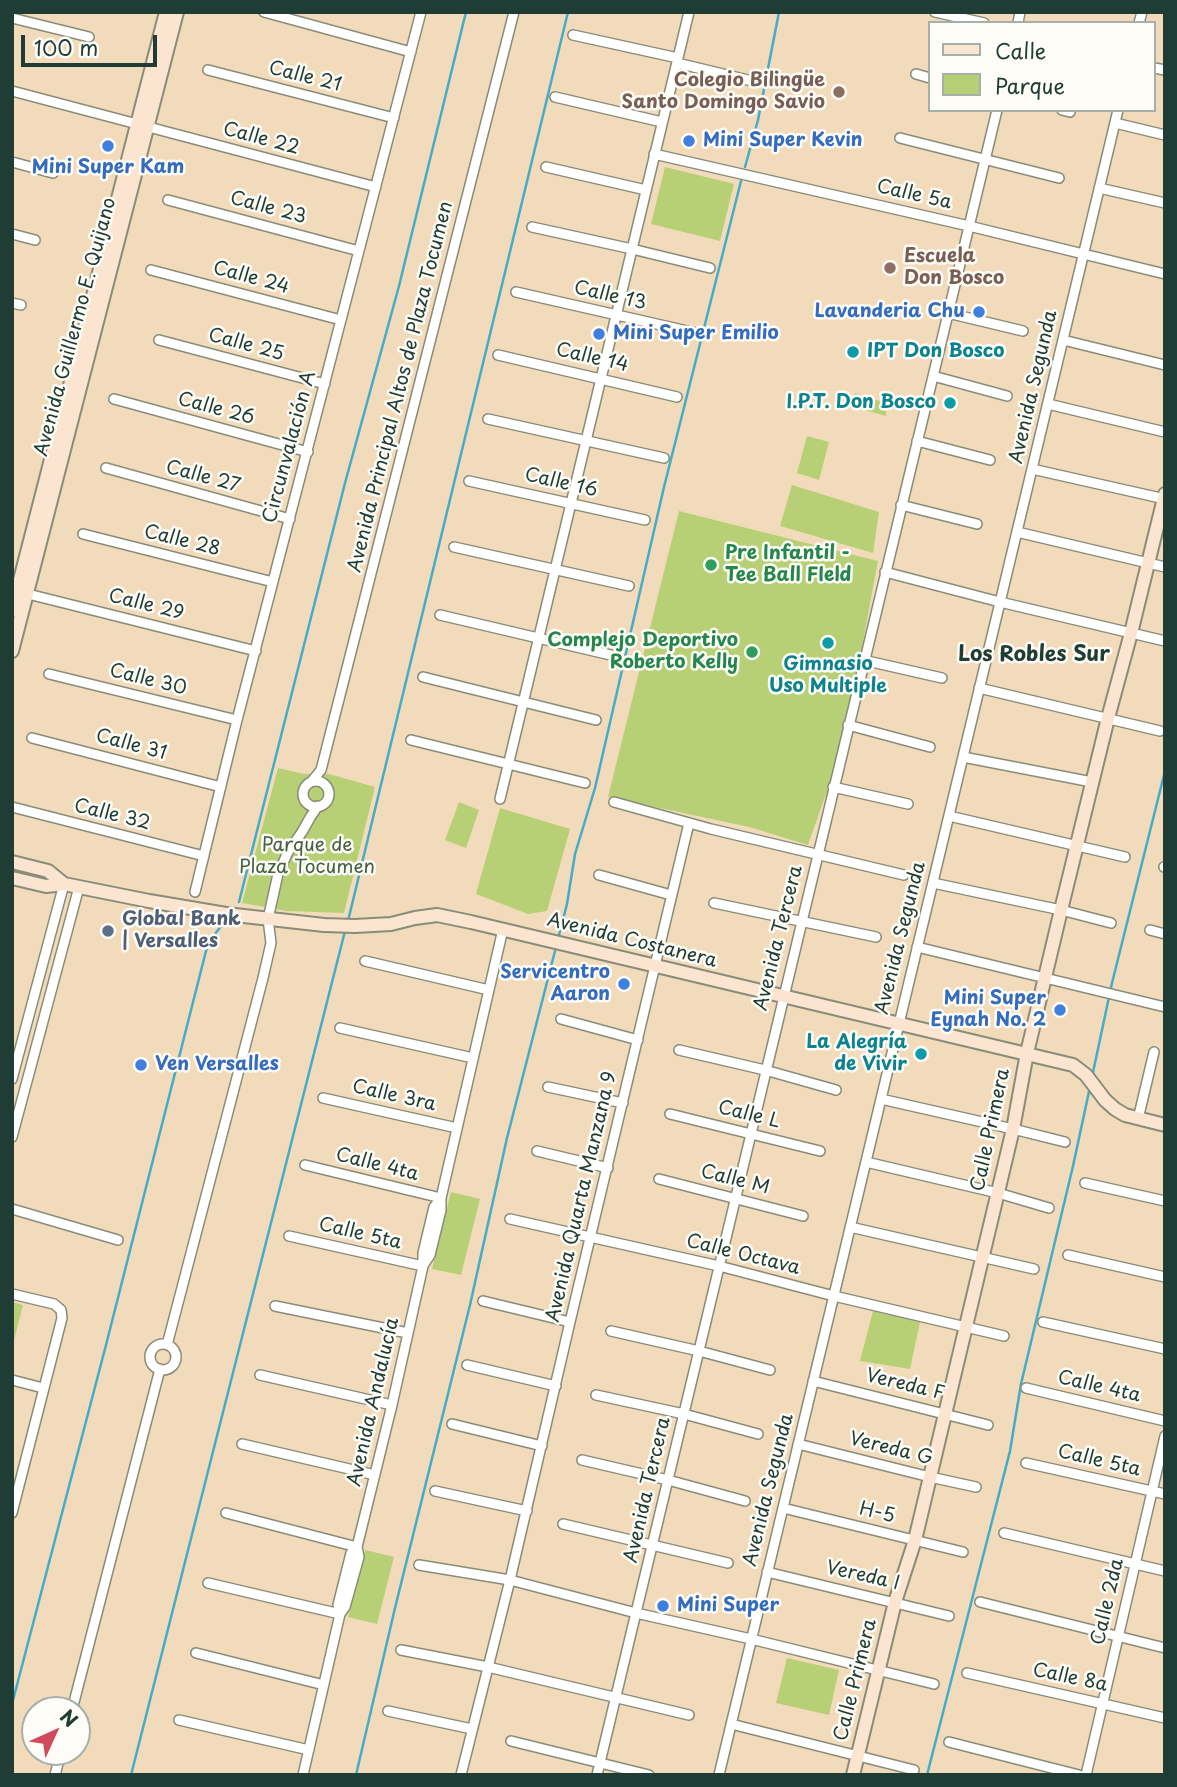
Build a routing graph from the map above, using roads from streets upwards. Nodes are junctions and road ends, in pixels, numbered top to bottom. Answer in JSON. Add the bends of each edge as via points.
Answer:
{"nodes":[{"id":1,"x":166,"y":12,"type":"edge"},
{"id":2,"x":177,"y":12,"type":"edge"},
{"id":3,"x":264,"y":12,"type":"edge"},
{"id":4,"x":421,"y":12,"type":"edge"},
{"id":5,"x":514,"y":12,"type":"edge"},
{"id":6,"x":689,"y":12,"type":"edge"},
{"id":7,"x":935,"y":12,"type":"edge"},
{"id":8,"x":12,"y":18,"type":"edge"},
{"id":9,"x":975,"y":21,"type":"edge"},
{"id":10,"x":573,"y":34,"type":"dead end"},
{"id":11,"x":89,"y":37,"type":"dead end"},
{"id":12,"x":411,"y":52,"type":"junction"},
{"id":13,"x":678,"y":60,"type":"junction"},
{"id":14,"x":208,"y":70,"type":"dead end"},
{"id":15,"x":916,"y":74,"type":"dead end"},
{"id":16,"x":928,"y":77,"type":"edge"},
{"id":17,"x":752,"y":81,"type":"dead end"},
{"id":18,"x":12,"y":91,"type":"edge"},
{"id":19,"x":555,"y":97,"type":"dead end"},
{"id":20,"x":997,"y":112,"type":"edge"},
{"id":21,"x":1118,"y":112,"type":"edge"},
{"id":22,"x":394,"y":118,"type":"junction"},
{"id":23,"x":662,"y":122,"type":"junction"},
{"id":24,"x":1115,"y":123,"type":"junction"},
{"id":25,"x":143,"y":126,"type":"junction"},
{"id":26,"x":1165,"y":135,"type":"edge"},
{"id":27,"x":900,"y":138,"type":"dead end"},
{"id":28,"x":654,"y":154,"type":"junction"},
{"id":29,"x":985,"y":159,"type":"junction"},
{"id":30,"x":12,"y":162,"type":"edge"},
{"id":31,"x":546,"y":167,"type":"dead end"},
{"id":32,"x":53,"y":173,"type":"dead end"},
{"id":33,"x":1059,"y":178,"type":"dead end"},
{"id":34,"x":376,"y":187,"type":"junction"},
{"id":35,"x":1099,"y":188,"type":"junction"},
{"id":36,"x":646,"y":190,"type":"junction"},
{"id":37,"x":167,"y":200,"type":"dead end"},
{"id":38,"x":1165,"y":203,"type":"edge"},
{"id":39,"x":969,"y":226,"type":"junction"},
{"id":40,"x":532,"y":227,"type":"dead end"},
{"id":41,"x":12,"y":234,"type":"edge"},
{"id":42,"x":35,"y":240,"type":"dead end"},
{"id":43,"x":632,"y":249,"type":"junction"},
{"id":44,"x":359,"y":251,"type":"junction"},
{"id":45,"x":1084,"y":254,"type":"junction"},
{"id":46,"x":710,"y":268,"type":"dead end"},
{"id":47,"x":152,"y":270,"type":"dead end"},
{"id":48,"x":1165,"y":274,"type":"edge"},
{"id":49,"x":516,"y":292,"type":"dead end"},
{"id":50,"x":948,"y":313,"type":"junction"},
{"id":51,"x":616,"y":315,"type":"junction"},
{"id":52,"x":341,"y":320,"type":"junction"},
{"id":53,"x":1023,"y":331,"type":"dead end"},
{"id":54,"x":696,"y":333,"type":"dead end"},
{"id":55,"x":1063,"y":340,"type":"junction"},
{"id":56,"x":159,"y":341,"type":"dead end"},
{"id":57,"x":498,"y":355,"type":"dead end"},
{"id":58,"x":1165,"y":365,"type":"edge"},
{"id":59,"x":933,"y":376,"type":"junction"},
{"id":60,"x":601,"y":378,"type":"junction"},
{"id":61,"x":325,"y":384,"type":"junction"},
{"id":62,"x":1007,"y":396,"type":"dead end"},
{"id":63,"x":677,"y":397,"type":"dead end"},
{"id":64,"x":114,"y":399,"type":"dead end"},
{"id":65,"x":1048,"y":404,"type":"junction"},
{"id":66,"x":488,"y":419,"type":"dead end"},
{"id":67,"x":1165,"y":432,"type":"edge"},
{"id":68,"x":586,"y":440,"type":"junction"},
{"id":69,"x":917,"y":441,"type":"junction"},
{"id":70,"x":308,"y":452,"type":"junction"},
{"id":71,"x":664,"y":458,"type":"dead end"},
{"id":72,"x":990,"y":460,"type":"dead end"},
{"id":73,"x":106,"y":468,"type":"dead end"},
{"id":74,"x":1032,"y":469,"type":"junction"},
{"id":75,"x":469,"y":481,"type":"dead end"},
{"id":76,"x":1164,"y":497,"type":"edge"},
{"id":77,"x":571,"y":503,"type":"junction"},
{"id":78,"x":901,"y":505,"type":"junction"},
{"id":79,"x":290,"y":519,"type":"junction"},
{"id":80,"x":645,"y":520,"type":"dead end"},
{"id":81,"x":977,"y":524,"type":"dead end"},
{"id":82,"x":1017,"y":532,"type":"junction"},
{"id":83,"x":83,"y":534,"type":"dead end"},
{"id":84,"x":454,"y":547,"type":"dead end"},
{"id":85,"x":1148,"y":562,"type":"junction"},
{"id":86,"x":1165,"y":567,"type":"edge"},
{"id":87,"x":555,"y":570,"type":"junction"},
{"id":88,"x":885,"y":572,"type":"junction"},
{"id":89,"x":273,"y":582,"type":"junction"},
{"id":90,"x":629,"y":586,"type":"dead end"},
{"id":91,"x":19,"y":591,"type":"edge"},
{"id":92,"x":1000,"y":602,"type":"junction"},
{"id":93,"x":12,"y":611,"type":"edge"},
{"id":94,"x":440,"y":615,"type":"dead end"},
{"id":95,"x":1131,"y":633,"type":"junction"},
{"id":96,"x":538,"y":638,"type":"junction"},
{"id":97,"x":1165,"y":641,"type":"edge"},
{"id":98,"x":257,"y":651,"type":"junction"},
{"id":99,"x":12,"y":652,"type":"edge"},
{"id":100,"x":615,"y":656,"type":"dead end"},
{"id":101,"x":863,"y":660,"type":"junction"},
{"id":102,"x":50,"y":674,"type":"dead end"},
{"id":103,"x":423,"y":677,"type":"dead end"},
{"id":104,"x":942,"y":678,"type":"dead end"},
{"id":105,"x":979,"y":688,"type":"junction"},
{"id":106,"x":524,"y":703,"type":"junction"},
{"id":107,"x":1108,"y":718,"type":"junction"},
{"id":108,"x":237,"y":720,"type":"junction"},
{"id":109,"x":596,"y":720,"type":"dead end"},
{"id":110,"x":848,"y":725,"type":"junction"},
{"id":111,"x":1160,"y":731,"type":"dead end"},
{"id":112,"x":32,"y":738,"type":"dead end"},
{"id":113,"x":411,"y":740,"type":"dead end"},
{"id":114,"x":930,"y":747,"type":"dead end"},
{"id":115,"x":963,"y":757,"type":"junction"},
{"id":116,"x":508,"y":765,"type":"junction"},
{"id":117,"x":321,"y":770,"type":"junction"},
{"id":118,"x":312,"y":781,"type":"junction"},
{"id":119,"x":1092,"y":782,"type":"junction"},
{"id":120,"x":325,"y":783,"type":"junction"},
{"id":121,"x":585,"y":783,"type":"dead end"},
{"id":122,"x":221,"y":787,"type":"junction"},
{"id":123,"x":833,"y":787,"type":"junction"},
{"id":124,"x":500,"y":799,"type":"dead end"},
{"id":125,"x":614,"y":802,"type":"dead end"},
{"id":126,"x":908,"y":804,"type":"dead end"},
{"id":127,"x":314,"y":806,"type":"junction"},
{"id":128,"x":12,"y":807,"type":"edge"},
{"id":129,"x":949,"y":816,"type":"junction"},
{"id":130,"x":690,"y":823,"type":"junction"},
{"id":131,"x":1077,"y":845,"type":"junction"},
{"id":132,"x":817,"y":855,"type":"junction"},
{"id":133,"x":204,"y":856,"type":"junction"},
{"id":134,"x":1125,"y":858,"type":"dead end"},
{"id":135,"x":12,"y":862,"type":"edge"},
{"id":136,"x":599,"y":875,"type":"dead end"},
{"id":137,"x":904,"y":875,"type":"dead end"},
{"id":138,"x":12,"y":878,"type":"edge"},
{"id":139,"x":933,"y":883,"type":"junction"},
{"id":140,"x":64,"y":884,"type":"junction"},
{"id":141,"x":79,"y":887,"type":"junction"},
{"id":142,"x":195,"y":892,"type":"dead end"},
{"id":143,"x":671,"y":895,"type":"junction"},
{"id":144,"x":714,"y":902,"type":"dead end"},
{"id":145,"x":1061,"y":910,"type":"junction"},
{"id":146,"x":268,"y":919,"type":"junction"},
{"id":147,"x":801,"y":921,"type":"junction"},
{"id":148,"x":1111,"y":923,"type":"dead end"},
{"id":149,"x":503,"y":929,"type":"junction"},
{"id":150,"x":1150,"y":930,"type":"dead end"},
{"id":151,"x":1165,"y":934,"type":"edge"},
{"id":152,"x":876,"y":937,"type":"dead end"},
{"id":153,"x":917,"y":947,"type":"junction"},
{"id":154,"x":365,"y":961,"type":"dead end"},
{"id":155,"x":655,"y":967,"type":"junction"},
{"id":156,"x":1046,"y":979,"type":"junction"},
{"id":157,"x":489,"y":990,"type":"junction"},
{"id":158,"x":783,"y":996,"type":"junction"},
{"id":159,"x":1165,"y":1007,"type":"edge"},
{"id":160,"x":561,"y":1019,"type":"dead end"},
{"id":161,"x":899,"y":1024,"type":"junction"},
{"id":162,"x":340,"y":1028,"type":"dead end"},
{"id":163,"x":638,"y":1040,"type":"junction"},
{"id":164,"x":680,"y":1050,"type":"dead end"},
{"id":165,"x":1154,"y":1052,"type":"dead end"},
{"id":166,"x":1027,"y":1054,"type":"junction"},
{"id":167,"x":473,"y":1058,"type":"junction"},
{"id":168,"x":765,"y":1070,"type":"junction"},
{"id":169,"x":12,"y":1079,"type":"edge"},
{"id":170,"x":548,"y":1087,"type":"dead end"},
{"id":171,"x":836,"y":1090,"type":"dead end"},
{"id":172,"x":17,"y":1098,"type":"edge"},
{"id":173,"x":323,"y":1098,"type":"dead end"},
{"id":174,"x":881,"y":1099,"type":"junction"},
{"id":175,"x":623,"y":1103,"type":"junction"},
{"id":176,"x":670,"y":1114,"type":"dead end"},
{"id":177,"x":1138,"y":1119,"type":"junction"},
{"id":178,"x":1165,"y":1125,"type":"edge"},
{"id":179,"x":457,"y":1128,"type":"junction"},
{"id":180,"x":1013,"y":1129,"type":"junction"},
{"id":181,"x":750,"y":1133,"type":"junction"},
{"id":182,"x":12,"y":1137,"type":"edge"},
{"id":183,"x":1065,"y":1142,"type":"dead end"},
{"id":184,"x":537,"y":1151,"type":"dead end"},
{"id":185,"x":820,"y":1151,"type":"dead end"},
{"id":186,"x":866,"y":1161,"type":"junction"},
{"id":187,"x":305,"y":1165,"type":"dead end"},
{"id":188,"x":608,"y":1168,"type":"junction"},
{"id":189,"x":659,"y":1179,"type":"dead end"},
{"id":190,"x":1085,"y":1183,"type":"dead end"},
{"id":191,"x":998,"y":1193,"type":"junction"},
{"id":192,"x":441,"y":1198,"type":"junction"},
{"id":193,"x":736,"y":1198,"type":"junction"},
{"id":194,"x":1165,"y":1201,"type":"edge"},
{"id":195,"x":1049,"y":1208,"type":"dead end"},
{"id":196,"x":12,"y":1209,"type":"edge"},
{"id":197,"x":803,"y":1216,"type":"dead end"},
{"id":198,"x":510,"y":1219,"type":"dead end"},
{"id":199,"x":850,"y":1227,"type":"junction"},
{"id":200,"x":289,"y":1236,"type":"dead end"},
{"id":201,"x":592,"y":1237,"type":"junction"},
{"id":202,"x":118,"y":1240,"type":"dead end"},
{"id":203,"x":1068,"y":1255,"type":"dead end"},
{"id":204,"x":982,"y":1257,"type":"junction"},
{"id":205,"x":423,"y":1266,"type":"junction"},
{"id":206,"x":719,"y":1266,"type":"junction"},
{"id":207,"x":1034,"y":1269,"type":"dead end"},
{"id":208,"x":1165,"y":1277,"type":"edge"},
{"id":209,"x":12,"y":1294,"type":"edge"},
{"id":210,"x":834,"y":1296,"type":"junction"},
{"id":211,"x":483,"y":1301,"type":"dead end"},
{"id":212,"x":275,"y":1306,"type":"dead end"},
{"id":213,"x":570,"y":1322,"type":"junction"},
{"id":214,"x":1043,"y":1322,"type":"dead end"},
{"id":215,"x":965,"y":1328,"type":"junction"},
{"id":216,"x":611,"y":1331,"type":"dead end"},
{"id":217,"x":408,"y":1333,"type":"junction"},
{"id":218,"x":1004,"y":1336,"type":"dead end"},
{"id":219,"x":167,"y":1345,"type":"junction"},
{"id":220,"x":1165,"y":1349,"type":"edge"},
{"id":221,"x":699,"y":1351,"type":"junction"},
{"id":222,"x":467,"y":1365,"type":"dead end"},
{"id":223,"x":160,"y":1369,"type":"junction"},
{"id":224,"x":770,"y":1370,"type":"dead end"},
{"id":225,"x":260,"y":1375,"type":"dead end"},
{"id":226,"x":12,"y":1380,"type":"edge"},
{"id":227,"x":813,"y":1381,"type":"junction"},
{"id":228,"x":556,"y":1386,"type":"junction"},
{"id":229,"x":43,"y":1388,"type":"junction"},
{"id":230,"x":1026,"y":1388,"type":"dead end"},
{"id":231,"x":596,"y":1395,"type":"dead end"},
{"id":232,"x":393,"y":1405,"type":"junction"},
{"id":233,"x":945,"y":1413,"type":"junction"},
{"id":234,"x":684,"y":1415,"type":"junction"},
{"id":235,"x":1165,"y":1421,"type":"edge"},
{"id":236,"x":452,"y":1424,"type":"dead end"},
{"id":237,"x":988,"y":1424,"type":"dead end"},
{"id":238,"x":758,"y":1434,"type":"dead end"},
{"id":239,"x":1165,"y":1436,"type":"edge"},
{"id":240,"x":242,"y":1444,"type":"dead end"},
{"id":241,"x":798,"y":1444,"type":"junction"},
{"id":242,"x":542,"y":1446,"type":"junction"},
{"id":243,"x":582,"y":1460,"type":"dead end"},
{"id":244,"x":12,"y":1463,"type":"edge"},
{"id":245,"x":1026,"y":1463,"type":"dead end"},
{"id":246,"x":24,"y":1466,"type":"junction"},
{"id":247,"x":375,"y":1475,"type":"junction"},
{"id":248,"x":930,"y":1477,"type":"junction"},
{"id":249,"x":668,"y":1480,"type":"junction"},
{"id":250,"x":976,"y":1487,"type":"dead end"},
{"id":251,"x":435,"y":1491,"type":"dead end"},
{"id":252,"x":1152,"y":1491,"type":"junction"},
{"id":253,"x":1165,"y":1494,"type":"edge"},
{"id":254,"x":745,"y":1501,"type":"dead end"},
{"id":255,"x":783,"y":1508,"type":"junction"},
{"id":256,"x":527,"y":1511,"type":"junction"},
{"id":257,"x":12,"y":1513,"type":"edge"},
{"id":258,"x":226,"y":1513,"type":"dead end"},
{"id":259,"x":564,"y":1524,"type":"dead end"},
{"id":260,"x":1004,"y":1533,"type":"dead end"},
{"id":261,"x":915,"y":1540,"type":"junction"},
{"id":262,"x":652,"y":1545,"type":"junction"},
{"id":263,"x":357,"y":1547,"type":"junction"},
{"id":264,"x":963,"y":1552,"type":"dead end"},
{"id":265,"x":728,"y":1563,"type":"dead end"},
{"id":266,"x":1135,"y":1563,"type":"junction"},
{"id":267,"x":419,"y":1565,"type":"dead end"},
{"id":268,"x":1165,"y":1571,"type":"edge"},
{"id":269,"x":767,"y":1572,"type":"junction"},
{"id":270,"x":510,"y":1580,"type":"junction"},
{"id":271,"x":208,"y":1583,"type":"dead end"},
{"id":272,"x":895,"y":1602,"type":"junction"},
{"id":273,"x":980,"y":1602,"type":"dead end"},
{"id":274,"x":636,"y":1613,"type":"junction"},
{"id":275,"x":340,"y":1614,"type":"junction"},
{"id":276,"x":949,"y":1616,"type":"dead end"},
{"id":277,"x":1118,"y":1636,"type":"junction"},
{"id":278,"x":751,"y":1639,"type":"junction"},
{"id":279,"x":1165,"y":1648,"type":"edge"},
{"id":280,"x":401,"y":1650,"type":"dead end"},
{"id":281,"x":196,"y":1653,"type":"dead end"},
{"id":282,"x":488,"y":1667,"type":"junction"},
{"id":283,"x":879,"y":1670,"type":"junction"},
{"id":284,"x":967,"y":1674,"type":"dead end"},
{"id":285,"x":934,"y":1684,"type":"dead end"},
{"id":286,"x":324,"y":1685,"type":"junction"},
{"id":287,"x":76,"y":1696,"type":"edge"},
{"id":288,"x":616,"y":1696,"type":"junction"},
{"id":289,"x":1102,"y":1703,"type":"junction"},
{"id":290,"x":388,"y":1711,"type":"dead end"},
{"id":291,"x":690,"y":1715,"type":"dead end"},
{"id":292,"x":1165,"y":1718,"type":"edge"},
{"id":293,"x":179,"y":1720,"type":"dead end"},
{"id":294,"x":731,"y":1724,"type":"junction"},
{"id":295,"x":472,"y":1729,"type":"junction"},
{"id":296,"x":511,"y":1741,"type":"dead end"},
{"id":297,"x":950,"y":1742,"type":"dead end"},
{"id":298,"x":309,"y":1750,"type":"junction"},
{"id":299,"x":858,"y":1756,"type":"junction"},
{"id":300,"x":600,"y":1762,"type":"junction"},
{"id":301,"x":914,"y":1770,"type":"dead end"},
{"id":302,"x":303,"y":1775,"type":"edge"},
{"id":303,"x":461,"y":1775,"type":"edge"},
{"id":304,"x":597,"y":1775,"type":"edge"},
{"id":305,"x":649,"y":1775,"type":"edge"},
{"id":306,"x":719,"y":1775,"type":"edge"},
{"id":307,"x":853,"y":1775,"type":"edge"},
{"id":308,"x":1079,"y":1775,"type":"edge"},
{"id":309,"x":1086,"y":1775,"type":"edge"}],
"edges":[{"from":1,"to":25,"type":"street","name":"Avenida Guillermo E. Quijano"},
{"from":2,"to":25,"type":"street","name":"Avenida Guillermo E. Quijano"},
{"from":3,"to":12,"type":"street"},
{"from":4,"to":12,"type":"street","name":"Circunvalación A"},
{"from":5,"to":117,"type":"street","name":"Avenida Principal Altos de Plaza Tocumen"},
{"from":6,"to":13,"type":"street"},
{"from":7,"to":9,"type":"street"},
{"from":8,"to":11,"type":"street"},
{"from":10,"to":13,"type":"street"},
{"from":12,"to":22,"type":"street","name":"Circunvalación A"},
{"from":13,"to":17,"type":"street"},
{"from":13,"to":23,"type":"street"},
{"from":14,"to":22,"type":"street","name":"Calle 21"},
{"from":15,"to":16,"type":"street"},
{"from":18,"to":25,"type":"street","name":"Calle 22"},
{"from":19,"to":23,"type":"street"},
{"from":20,"to":29,"type":"street","name":"Avenida Tercera"},
{"from":21,"to":24,"type":"street","name":"Avenida Segunda"},
{"from":22,"to":34,"type":"street","name":"Circunvalación A"},
{"from":23,"to":28,"type":"street"},
{"from":24,"to":26,"type":"street"},
{"from":24,"to":35,"type":"street","name":"Avenida Segunda"},
{"from":25,"to":34,"type":"street","name":"Calle 22"},
{"from":25,"to":91,"type":"street","name":"Avenida Guillermo E. Quijano"},
{"from":27,"to":29,"type":"street"},
{"from":28,"to":36,"type":"street"},
{"from":28,"to":39,"type":"street","name":"Calle 5a"},
{"from":29,"to":33,"type":"street"},
{"from":29,"to":39,"type":"street","name":"Avenida Tercera"},
{"from":30,"to":32,"type":"street"},
{"from":31,"to":36,"type":"street"},
{"from":34,"to":44,"type":"street","name":"Circunvalación A"},
{"from":35,"to":38,"type":"street"},
{"from":35,"to":45,"type":"street","name":"Avenida Segunda"},
{"from":36,"to":43,"type":"street"},
{"from":37,"to":44,"type":"street","name":"Calle 23"},
{"from":39,"to":45,"type":"street","name":"Calle 5a"},
{"from":39,"to":50,"type":"street","name":"Avenida Tercera"},
{"from":40,"to":43,"type":"street"},
{"from":41,"to":42,"type":"street"},
{"from":43,"to":46,"type":"street"},
{"from":43,"to":51,"type":"street"},
{"from":44,"to":52,"type":"street","name":"Circunvalación A"},
{"from":45,"to":48,"type":"street","name":"Calle 5a"},
{"from":45,"to":55,"type":"street","name":"Avenida Segunda"},
{"from":47,"to":52,"type":"street","name":"Calle 24"},
{"from":49,"to":51,"type":"street","name":"Calle 13"},
{"from":50,"to":53,"type":"street"},
{"from":50,"to":59,"type":"street","name":"Avenida Tercera"},
{"from":51,"to":54,"type":"street","name":"Calle 13"},
{"from":51,"to":60,"type":"street"},
{"from":52,"to":61,"type":"street","name":"Circunvalación A"},
{"from":55,"to":58,"type":"street"},
{"from":55,"to":65,"type":"street","name":"Avenida Segunda"},
{"from":56,"to":61,"type":"street","name":"Calle 25"},
{"from":57,"to":60,"type":"street","name":"Calle 14"},
{"from":59,"to":62,"type":"street"},
{"from":59,"to":69,"type":"street","name":"Avenida Tercera"},
{"from":60,"to":63,"type":"street","name":"Calle 14"},
{"from":60,"to":68,"type":"street"},
{"from":61,"to":70,"type":"street","name":"Circunvalación A"},
{"from":64,"to":70,"type":"street","name":"Calle 26"},
{"from":65,"to":67,"type":"street"},
{"from":65,"to":74,"type":"street","name":"Avenida Segunda"},
{"from":66,"to":68,"type":"street"},
{"from":68,"to":71,"type":"street"},
{"from":68,"to":77,"type":"street"},
{"from":69,"to":72,"type":"street"},
{"from":69,"to":78,"type":"street","name":"Avenida Tercera"},
{"from":70,"to":79,"type":"street","name":"Circunvalación A"},
{"from":73,"to":79,"type":"street","name":"Calle 27"},
{"from":74,"to":76,"type":"street"},
{"from":74,"to":82,"type":"street","name":"Avenida Segunda"},
{"from":75,"to":77,"type":"street","name":"Calle 16"},
{"from":76,"to":85,"type":"street","name":"Calle Primera"},
{"from":77,"to":80,"type":"street","name":"Calle 16"},
{"from":77,"to":87,"type":"street"},
{"from":78,"to":81,"type":"street"},
{"from":78,"to":88,"type":"street","name":"Avenida Tercera"},
{"from":79,"to":89,"type":"street","name":"Circunvalación A"},
{"from":82,"to":85,"type":"street"},
{"from":82,"to":92,"type":"street","name":"Avenida Segunda"},
{"from":83,"to":89,"type":"street","name":"Calle 28"},
{"from":84,"to":87,"type":"street"},
{"from":85,"to":86,"type":"street"},
{"from":85,"to":95,"type":"street","name":"Calle Primera"},
{"from":87,"to":90,"type":"street"},
{"from":87,"to":96,"type":"street"},
{"from":88,"to":92,"type":"street"},
{"from":88,"to":101,"type":"street","name":"Avenida Tercera"},
{"from":89,"to":98,"type":"street","name":"Circunvalación A"},
{"from":91,"to":93,"type":"street","name":"Avenida Guillermo E. Quijano"},
{"from":91,"to":98,"type":"street","name":"Calle 29"},
{"from":91,"to":99,"type":"street","name":"Avenida Guillermo E. Quijano"},
{"from":92,"to":95,"type":"street"},
{"from":92,"to":105,"type":"street","name":"Avenida Segunda"},
{"from":94,"to":96,"type":"street"},
{"from":95,"to":97,"type":"street"},
{"from":95,"to":107,"type":"street","name":"Calle Primera"},
{"from":96,"to":100,"type":"street"},
{"from":96,"to":106,"type":"street"},
{"from":98,"to":108,"type":"street","name":"Circunvalación A"},
{"from":101,"to":104,"type":"street"},
{"from":101,"to":110,"type":"street","name":"Avenida Tercera"},
{"from":102,"to":108,"type":"street","name":"Calle 30"},
{"from":103,"to":106,"type":"street"},
{"from":105,"to":107,"type":"street"},
{"from":105,"to":115,"type":"street","name":"Avenida Segunda"},
{"from":106,"to":109,"type":"street"},
{"from":106,"to":116,"type":"street"},
{"from":107,"to":111,"type":"street"},
{"from":107,"to":119,"type":"street","name":"Calle Primera"},
{"from":108,"to":122,"type":"street","name":"Circunvalación A"},
{"from":110,"to":114,"type":"street"},
{"from":110,"to":123,"type":"street","name":"Avenida Tercera"},
{"from":112,"to":122,"type":"street","name":"Calle 31"},
{"from":113,"to":116,"type":"street"},
{"from":115,"to":119,"type":"street"},
{"from":115,"to":129,"type":"street","name":"Avenida Segunda"},
{"from":116,"to":121,"type":"street"},
{"from":116,"to":124,"type":"street"},
{"from":117,"to":118,"type":"street","name":"Avenida Principal Altos de Plaza Tocumen"},
{"from":117,"to":120,"type":"street"},
{"from":118,"to":120,"type":"street"},
{"from":118,"to":127,"type":"street","via":[[304,790],[305,799]]},
{"from":119,"to":131,"type":"street","name":"Calle Primera"},
{"from":120,"to":127,"type":"street","via":[[328,799]]},
{"from":122,"to":133,"type":"street","name":"Circunvalación A"},
{"from":123,"to":126,"type":"street"},
{"from":123,"to":132,"type":"street","name":"Avenida Tercera"},
{"from":125,"to":130,"type":"street"},
{"from":127,"to":146,"type":"street","via":[[282,863]]},
{"from":128,"to":133,"type":"street","name":"Calle 32"},
{"from":129,"to":131,"type":"street"},
{"from":129,"to":139,"type":"street","name":"Avenida Segunda"},
{"from":130,"to":132,"type":"street"},
{"from":130,"to":143,"type":"street","name":"Avenida Quarta Manzana 9"},
{"from":131,"to":134,"type":"street"},
{"from":131,"to":145,"type":"street","name":"Calle Primera"},
{"from":132,"to":137,"type":"street"},
{"from":132,"to":147,"type":"street","name":"Avenida Tercera"},
{"from":133,"to":142,"type":"street","name":"Circunvalación A"},
{"from":135,"to":140,"type":"street","name":"Avenida Costanera","via":[[48,872]]},
{"from":136,"to":143,"type":"street"},
{"from":138,"to":140,"type":"street","name":"Avenida Costanera","via":[[46,886]]},
{"from":139,"to":145,"type":"street"},
{"from":139,"to":153,"type":"street","name":"Avenida Segunda"},
{"from":140,"to":141,"type":"street","name":"Avenida Costanera"},
{"from":140,"to":169,"type":"street"},
{"from":141,"to":146,"type":"street","name":"Avenida Costanera"},
{"from":141,"to":172,"type":"street"},
{"from":143,"to":155,"type":"street","name":"Avenida Quarta Manzana 9"},
{"from":144,"to":147,"type":"street"},
{"from":145,"to":148,"type":"street"},
{"from":145,"to":156,"type":"street","name":"Calle Primera"},
{"from":146,"to":149,"type":"street","name":"Avenida Costanera","via":[[355,926],[438,915]]},
{"from":146,"to":219,"type":"street","via":[[271,943],[263,978]]},
{"from":147,"to":152,"type":"street"},
{"from":147,"to":158,"type":"street","name":"Avenida Tercera"},
{"from":149,"to":155,"type":"street","name":"Avenida Costanera"},
{"from":149,"to":157,"type":"street","name":"Avenida Andalucía"},
{"from":150,"to":151,"type":"street"},
{"from":153,"to":156,"type":"street"},
{"from":153,"to":161,"type":"street","name":"Avenida Segunda"},
{"from":154,"to":157,"type":"street"},
{"from":155,"to":158,"type":"street","name":"Avenida Costanera"},
{"from":155,"to":163,"type":"street","name":"Avenida Quarta Manzana 9"},
{"from":156,"to":159,"type":"street"},
{"from":156,"to":166,"type":"street","name":"Calle Primera"},
{"from":157,"to":167,"type":"street","name":"Avenida Andalucía"},
{"from":158,"to":161,"type":"street","name":"Avenida Costanera"},
{"from":158,"to":168,"type":"street","name":"Avenida Tercera"},
{"from":160,"to":163,"type":"street"},
{"from":161,"to":166,"type":"street","name":"Avenida Costanera"},
{"from":161,"to":174,"type":"street","name":"Avenida Segunda"},
{"from":162,"to":167,"type":"street"},
{"from":163,"to":175,"type":"street","name":"Avenida Quarta Manzana 9"},
{"from":164,"to":168,"type":"street"},
{"from":165,"to":177,"type":"street"},
{"from":166,"to":177,"type":"street","name":"Avenida Costanera","via":[[1073,1065],[1115,1110]]},
{"from":166,"to":180,"type":"street","name":"Calle Primera"},
{"from":167,"to":179,"type":"street","name":"Avenida Andalucía"},
{"from":168,"to":171,"type":"street"},
{"from":168,"to":181,"type":"street","name":"Avenida Tercera"},
{"from":170,"to":175,"type":"street"},
{"from":172,"to":182,"type":"street"},
{"from":173,"to":179,"type":"street","name":"Calle 3ra"},
{"from":174,"to":180,"type":"street"},
{"from":174,"to":186,"type":"street","name":"Avenida Segunda"},
{"from":175,"to":188,"type":"street","name":"Avenida Quarta Manzana 9"},
{"from":176,"to":181,"type":"street","name":"Calle L"},
{"from":177,"to":178,"type":"street","name":"Avenida Costanera"},
{"from":179,"to":192,"type":"street","name":"Avenida Andalucía"},
{"from":180,"to":183,"type":"street"},
{"from":180,"to":191,"type":"street","name":"Calle Primera"},
{"from":181,"to":185,"type":"street","name":"Calle L"},
{"from":181,"to":193,"type":"street","name":"Avenida Tercera"},
{"from":184,"to":188,"type":"street"},
{"from":186,"to":191,"type":"street"},
{"from":186,"to":199,"type":"street","name":"Avenida Segunda"},
{"from":187,"to":192,"type":"street","name":"Calle 4ta"},
{"from":188,"to":201,"type":"street","name":"Avenida Quarta Manzana 9"},
{"from":189,"to":193,"type":"street","name":"Calle M"},
{"from":190,"to":194,"type":"street"},
{"from":191,"to":195,"type":"street"},
{"from":191,"to":204,"type":"street","name":"Calle Primera"},
{"from":192,"to":205,"type":"street","name":"Avenida Andalucía","via":[[442,1210]]},
{"from":193,"to":197,"type":"street","name":"Calle M"},
{"from":193,"to":206,"type":"street","name":"Avenida Tercera"},
{"from":196,"to":202,"type":"street"},
{"from":198,"to":201,"type":"street","name":"Calle Octava"},
{"from":199,"to":204,"type":"street"},
{"from":199,"to":210,"type":"street","name":"Avenida Segunda"},
{"from":200,"to":205,"type":"street","name":"Calle 5ta"},
{"from":201,"to":206,"type":"street","name":"Calle Octava"},
{"from":201,"to":213,"type":"street","name":"Avenida Quarta Manzana 9"},
{"from":203,"to":208,"type":"street"},
{"from":204,"to":207,"type":"street"},
{"from":204,"to":215,"type":"street","name":"Calle Primera"},
{"from":205,"to":217,"type":"street","name":"Avenida Andalucía"},
{"from":206,"to":210,"type":"street","name":"Calle Octava"},
{"from":206,"to":221,"type":"street","name":"Avenida Tercera"},
{"from":209,"to":229,"type":"street","via":[[54,1304],[61,1310]]},
{"from":210,"to":215,"type":"street","name":"Calle Octava"},
{"from":210,"to":227,"type":"street","name":"Avenida Segunda"},
{"from":211,"to":213,"type":"street"},
{"from":212,"to":217,"type":"street"},
{"from":213,"to":228,"type":"street","name":"Avenida Quarta Manzana 9"},
{"from":214,"to":220,"type":"street"},
{"from":215,"to":218,"type":"street","name":"Calle Octava"},
{"from":215,"to":233,"type":"street","name":"Calle Primera"},
{"from":216,"to":221,"type":"street"},
{"from":217,"to":232,"type":"street","name":"Avenida Andalucía"},
{"from":219,"to":223,"type":"street","via":[[175,1360],[168,1369]]},
{"from":219,"to":223,"type":"street","via":[[159,1345],[151,1353],[153,1365]]},
{"from":221,"to":224,"type":"street"},
{"from":221,"to":234,"type":"street","name":"Avenida Tercera"},
{"from":222,"to":228,"type":"street"},
{"from":223,"to":287,"type":"street"},
{"from":225,"to":232,"type":"street"},
{"from":226,"to":229,"type":"street"},
{"from":227,"to":233,"type":"street","name":"Vereda F"},
{"from":227,"to":241,"type":"street","name":"Avenida Segunda"},
{"from":228,"to":242,"type":"street","name":"Avenida Quarta Manzana 9"},
{"from":229,"to":246,"type":"street"},
{"from":230,"to":235,"type":"street","name":"Calle 4ta"},
{"from":231,"to":234,"type":"street"},
{"from":232,"to":247,"type":"street","name":"Avenida Andalucía"},
{"from":233,"to":237,"type":"street","name":"Vereda F"},
{"from":233,"to":248,"type":"street","name":"Calle Primera"},
{"from":234,"to":238,"type":"street"},
{"from":234,"to":249,"type":"street","name":"Avenida Tercera"},
{"from":236,"to":242,"type":"street"},
{"from":239,"to":252,"type":"street","name":"Calle 2da"},
{"from":240,"to":247,"type":"street"},
{"from":241,"to":248,"type":"street","name":"Vereda G"},
{"from":241,"to":255,"type":"street","name":"Avenida Segunda"},
{"from":242,"to":256,"type":"street","name":"Avenida Quarta Manzana 9"},
{"from":243,"to":249,"type":"street"},
{"from":244,"to":246,"type":"street"},
{"from":245,"to":252,"type":"street","name":"Calle 5ta"},
{"from":246,"to":257,"type":"street"},
{"from":247,"to":263,"type":"street","name":"Avenida Andalucía"},
{"from":248,"to":250,"type":"street","name":"Vereda G"},
{"from":248,"to":261,"type":"street","name":"Calle Primera"},
{"from":249,"to":254,"type":"street"},
{"from":249,"to":262,"type":"street","name":"Avenida Tercera"},
{"from":251,"to":256,"type":"street"},
{"from":252,"to":253,"type":"street","name":"Calle 5ta"},
{"from":252,"to":266,"type":"street","name":"Calle 2da"},
{"from":255,"to":261,"type":"street","name":"H-5"},
{"from":255,"to":269,"type":"street","name":"Avenida Segunda"},
{"from":256,"to":270,"type":"street","name":"Avenida Quarta Manzana 9"},
{"from":258,"to":263,"type":"street"},
{"from":259,"to":262,"type":"street"},
{"from":260,"to":266,"type":"street"},
{"from":261,"to":264,"type":"street","name":"H-5"},
{"from":261,"to":272,"type":"street","name":"Calle Primera"},
{"from":262,"to":265,"type":"street"},
{"from":262,"to":274,"type":"street","name":"Avenida Tercera"},
{"from":263,"to":275,"type":"street","name":"Avenida Andalucía","via":[[351,1553],[341,1592]]},
{"from":266,"to":268,"type":"street"},
{"from":266,"to":277,"type":"street","name":"Calle 2da"},
{"from":267,"to":270,"type":"street"},
{"from":269,"to":272,"type":"street","name":"Vereda I"},
{"from":269,"to":278,"type":"street","name":"Avenida Segunda"},
{"from":270,"to":274,"type":"street"},
{"from":270,"to":282,"type":"street","name":"Avenida Quarta Manzana 9"},
{"from":271,"to":275,"type":"street"},
{"from":272,"to":276,"type":"street","name":"Vereda I"},
{"from":272,"to":283,"type":"street","name":"Calle Primera"},
{"from":273,"to":277,"type":"street"},
{"from":274,"to":278,"type":"street"},
{"from":274,"to":288,"type":"street","name":"Avenida Tercera"},
{"from":275,"to":286,"type":"street","name":"Avenida Andalucía"},
{"from":277,"to":279,"type":"street"},
{"from":277,"to":289,"type":"street","name":"Calle 2da"},
{"from":278,"to":283,"type":"street"},
{"from":278,"to":294,"type":"street","name":"Avenida Segunda"},
{"from":280,"to":282,"type":"street"},
{"from":281,"to":286,"type":"street"},
{"from":282,"to":288,"type":"street"},
{"from":282,"to":295,"type":"street","name":"Avenida Quarta Manzana 9"},
{"from":283,"to":285,"type":"street"},
{"from":283,"to":299,"type":"street","name":"Calle Primera"},
{"from":284,"to":289,"type":"street","name":"Calle 8a"},
{"from":286,"to":298,"type":"street","name":"Avenida Andalucía"},
{"from":288,"to":291,"type":"street"},
{"from":288,"to":300,"type":"street","name":"Avenida Tercera"},
{"from":289,"to":292,"type":"street","name":"Calle 8a"},
{"from":289,"to":309,"type":"street","name":"Calle 2da"},
{"from":290,"to":295,"type":"street"},
{"from":293,"to":298,"type":"street"},
{"from":294,"to":299,"type":"street"},
{"from":294,"to":306,"type":"street","name":"Avenida Segunda"},
{"from":295,"to":303,"type":"street","name":"Avenida Quarta Manzana 9"},
{"from":296,"to":300,"type":"street"},
{"from":297,"to":308,"type":"street"},
{"from":298,"to":302,"type":"street","name":"Avenida Andalucía"},
{"from":299,"to":301,"type":"street"},
{"from":299,"to":307,"type":"street","name":"Calle Primera"},
{"from":300,"to":304,"type":"street","name":"Avenida Tercera"},
{"from":300,"to":305,"type":"street"}]}
